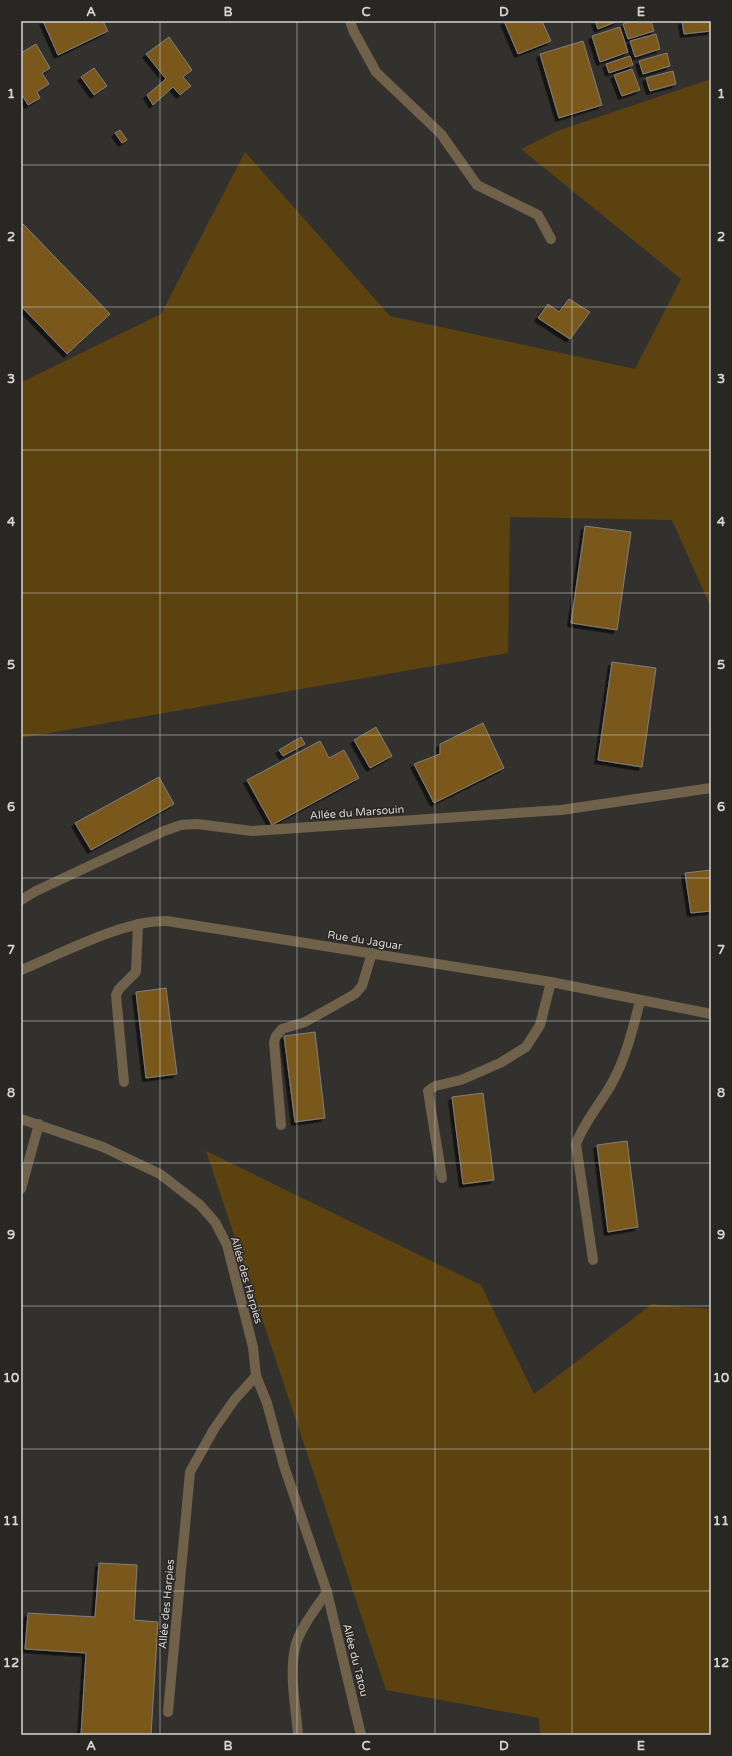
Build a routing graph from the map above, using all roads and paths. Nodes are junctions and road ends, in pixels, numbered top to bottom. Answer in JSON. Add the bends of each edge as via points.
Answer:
{"nodes":[{"id":1,"x":350,"y":21,"type":"edge"},
{"id":2,"x":551,"y":240,"type":"dead end"},
{"id":3,"x":711,"y":788,"type":"edge"},
{"id":4,"x":21,"y":900,"type":"edge"},
{"id":5,"x":138,"y":924,"type":"junction"},
{"id":6,"x":372,"y":953,"type":"junction"},
{"id":7,"x":21,"y":970,"type":"edge"},
{"id":8,"x":551,"y":982,"type":"junction"},
{"id":9,"x":640,"y":1001,"type":"junction"},
{"id":10,"x":711,"y":1014,"type":"edge"},
{"id":11,"x":124,"y":1082,"type":"dead end"},
{"id":12,"x":21,"y":1119,"type":"edge"},
{"id":13,"x":39,"y":1124,"type":"junction"},
{"id":14,"x":281,"y":1125,"type":"dead end"},
{"id":15,"x":442,"y":1178,"type":"dead end"},
{"id":16,"x":21,"y":1189,"type":"edge"},
{"id":17,"x":593,"y":1260,"type":"dead end"},
{"id":18,"x":256,"y":1376,"type":"junction"},
{"id":19,"x":327,"y":1592,"type":"junction"},
{"id":20,"x":168,"y":1712,"type":"dead end"},
{"id":21,"x":298,"y":1735,"type":"edge"},
{"id":22,"x":361,"y":1735,"type":"edge"}],
"edges":[{"from":1,"to":2,"type":"street","via":[[376,72],[441,134],[477,185],[538,216]]},
{"from":3,"to":4,"type":"street","name":"Allée du Marsouin","via":[[561,810],[252,831],[197,824],[181,825]]},
{"from":5,"to":6,"type":"street","name":"Rue du Jaguar","via":[[167,922]]},
{"from":5,"to":7,"type":"street","name":"Rue du Jaguar"},
{"from":5,"to":11,"type":"street","via":[[136,972],[119,988],[116,995]]},
{"from":6,"to":8,"type":"street","name":"Rue du Jaguar"},
{"from":6,"to":14,"type":"street","via":[[362,986],[355,994],[305,1022],[282,1029],[276,1036],[274,1042]]},
{"from":8,"to":9,"type":"street","name":"Rue du Jaguar"},
{"from":8,"to":15,"type":"street","via":[[540,1025],[526,1047],[500,1063],[461,1080],[435,1086],[428,1091]]},
{"from":9,"to":10,"type":"street","name":"Rue du Jaguar"},
{"from":9,"to":17,"type":"street","via":[[613,1081],[576,1144]]},
{"from":12,"to":13,"type":"street","name":"Allée des Harpies"},
{"from":13,"to":16,"type":"street"},
{"from":13,"to":18,"type":"street","name":"Allée des Harpies","via":[[103,1147],[160,1174],[200,1205],[215,1222],[227,1245],[253,1347]]},
{"from":18,"to":19,"type":"street","name":"Allée des Harpies","via":[[267,1403],[284,1466]]},
{"from":18,"to":20,"type":"street","name":"Allée des Harpies","via":[[235,1399],[214,1429],[190,1472]]},
{"from":19,"to":21,"type":"street","via":[[295,1647],[293,1669]]},
{"from":19,"to":22,"type":"street","name":"Allée du Tatou"}]}
